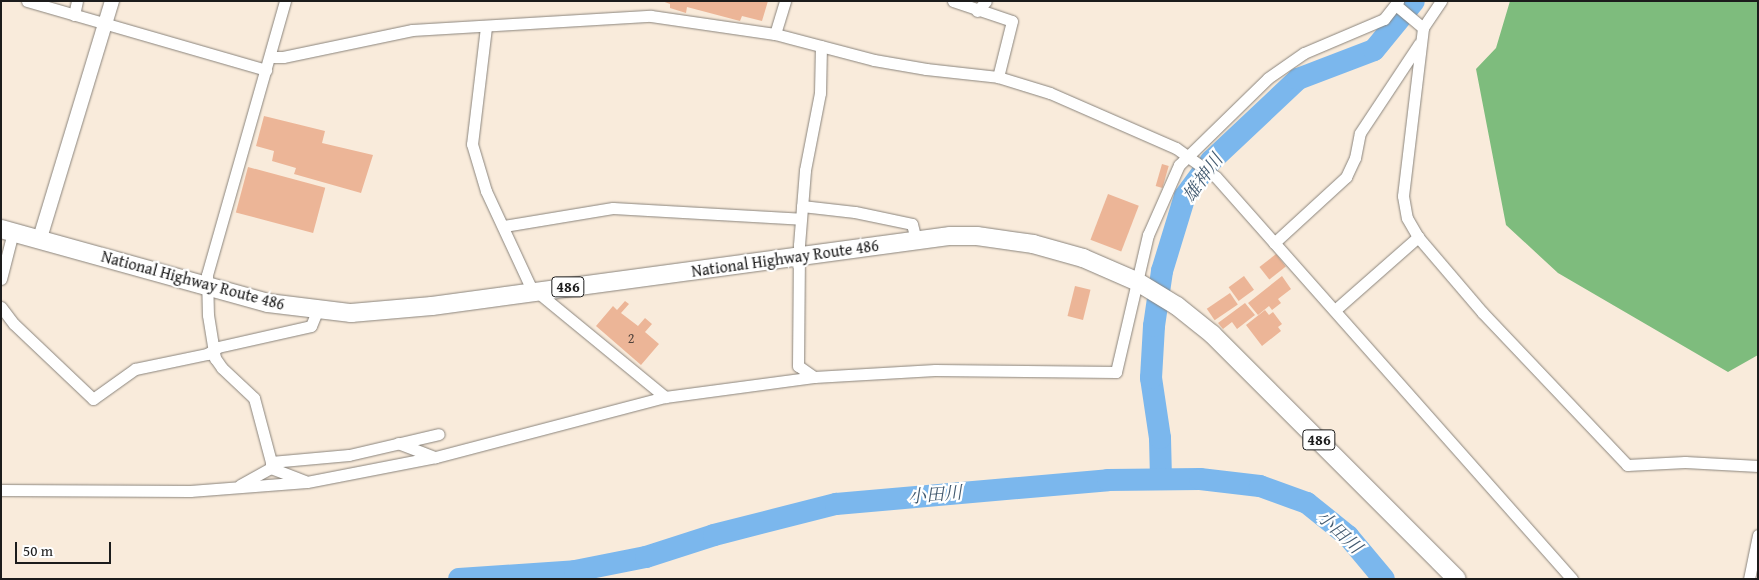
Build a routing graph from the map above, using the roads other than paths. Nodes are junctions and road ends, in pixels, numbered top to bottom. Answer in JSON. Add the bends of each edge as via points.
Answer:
{"nodes":[{"id":1,"x":27,"y":1,"type":"edge"},
{"id":2,"x":77,"y":1,"type":"edge"},
{"id":3,"x":112,"y":1,"type":"edge"},
{"id":4,"x":285,"y":1,"type":"edge"},
{"id":5,"x":785,"y":1,"type":"edge"},
{"id":6,"x":953,"y":1,"type":"edge"},
{"id":7,"x":986,"y":1,"type":"edge"},
{"id":8,"x":1441,"y":1,"type":"edge"},
{"id":9,"x":1399,"y":6,"type":"edge"},
{"id":10,"x":977,"y":11,"type":"junction"},
{"id":11,"x":74,"y":15,"type":"junction"},
{"id":12,"x":106,"y":23,"type":"junction"},
{"id":13,"x":486,"y":27,"type":"junction"},
{"id":14,"x":1421,"y":27,"type":"junction"},
{"id":15,"x":775,"y":34,"type":"junction"},
{"id":16,"x":1420,"y":41,"type":"junction"},
{"id":17,"x":821,"y":46,"type":"junction"},
{"id":18,"x":270,"y":57,"type":"junction"},
{"id":19,"x":266,"y":70,"type":"junction"},
{"id":20,"x":998,"y":76,"type":"junction"},
{"id":21,"x":1190,"y":158,"type":"junction"},
{"id":22,"x":802,"y":206,"type":"junction"},
{"id":23,"x":800,"y":219,"type":"junction"},
{"id":24,"x":504,"y":226,"type":"junction"},
{"id":25,"x":7,"y":231,"type":"edge"},
{"id":26,"x":1418,"y":237,"type":"junction"},
{"id":27,"x":40,"y":238,"type":"junction"},
{"id":28,"x":916,"y":240,"type":"junction"},
{"id":29,"x":1274,"y":243,"type":"junction"},
{"id":30,"x":800,"y":256,"type":"junction"},
{"id":31,"x":1,"y":279,"type":"edge"},
{"id":32,"x":1138,"y":282,"type":"junction"},
{"id":33,"x":209,"y":288,"type":"junction"},
{"id":34,"x":537,"y":291,"type":"junction"},
{"id":35,"x":1,"y":307,"type":"edge"},
{"id":36,"x":1334,"y":310,"type":"junction"},
{"id":37,"x":317,"y":311,"type":"junction"},
{"id":38,"x":213,"y":350,"type":"junction"},
{"id":39,"x":814,"y":377,"type":"junction"},
{"id":40,"x":665,"y":397,"type":"junction"},
{"id":41,"x":439,"y":434,"type":"dead end"},
{"id":42,"x":397,"y":443,"type":"junction"},
{"id":43,"x":436,"y":457,"type":"junction"},
{"id":44,"x":271,"y":465,"type":"junction"},
{"id":45,"x":1758,"y":466,"type":"edge"},
{"id":46,"x":307,"y":482,"type":"junction"},
{"id":47,"x":236,"y":488,"type":"junction"},
{"id":48,"x":1,"y":490,"type":"edge"},
{"id":49,"x":1758,"y":535,"type":"edge"},
{"id":50,"x":1457,"y":579,"type":"edge"},
{"id":51,"x":1572,"y":579,"type":"edge"},
{"id":52,"x":1749,"y":579,"type":"edge"}],
"edges":[{"from":1,"to":11,"type":"street"},
{"from":2,"to":11,"type":"street"},
{"from":3,"to":12,"type":"street"},
{"from":4,"to":18,"type":"street"},
{"from":5,"to":15,"type":"street"},
{"from":6,"to":10,"type":"street"},
{"from":7,"to":10,"type":"street"},
{"from":8,"to":14,"type":"street"},
{"from":9,"to":14,"type":"street"},
{"from":9,"to":21,"type":"street","via":[[1384,19],[1304,53],[1268,78]]},
{"from":10,"to":20,"type":"street","via":[[1012,21]]},
{"from":11,"to":12,"type":"street"},
{"from":12,"to":19,"type":"street"},
{"from":12,"to":27,"type":"street"},
{"from":13,"to":15,"type":"street","via":[[651,16]]},
{"from":13,"to":18,"type":"street","via":[[412,30]]},
{"from":13,"to":24,"type":"street","via":[[472,144],[486,191]]},
{"from":14,"to":16,"type":"street"},
{"from":15,"to":17,"type":"street"},
{"from":16,"to":26,"type":"street","via":[[1403,196],[1407,218]]},
{"from":16,"to":29,"type":"street","via":[[1360,133],[1355,158],[1346,177]]},
{"from":17,"to":20,"type":"street","via":[[926,69]]},
{"from":17,"to":22,"type":"street","via":[[820,93],[805,170]]},
{"from":18,"to":19,"type":"street"},
{"from":19,"to":33,"type":"street","via":[[207,275]]},
{"from":20,"to":21,"type":"street","via":[[1050,93],[1176,148]]},
{"from":21,"to":29,"type":"street","via":[[1216,177]]},
{"from":21,"to":32,"type":"street","via":[[1169,185],[1148,235]]},
{"from":22,"to":23,"type":"street"},
{"from":22,"to":28,"type":"street","via":[[855,212],[912,224]]},
{"from":23,"to":24,"type":"street","via":[[613,208]]},
{"from":23,"to":30,"type":"street"},
{"from":24,"to":34,"type":"street","via":[[530,286]]},
{"from":25,"to":27,"type":"highway","name":"National Highway Route 486","number":"486"},
{"from":25,"to":31,"type":"street"},
{"from":26,"to":36,"type":"street"},
{"from":26,"to":45,"type":"street","via":[[1482,312],[1627,465],[1685,462]]},
{"from":27,"to":33,"type":"highway","name":"National Highway Route 486","number":"486"},
{"from":28,"to":30,"type":"highway","name":"National Highway Route 486","number":"486"},
{"from":28,"to":32,"type":"highway","name":"National Highway Route 486","number":"486","via":[[977,236],[1033,244],[1083,258]]},
{"from":29,"to":36,"type":"street"},
{"from":30,"to":34,"type":"highway","name":"National Highway Route 486","number":"486"},
{"from":30,"to":39,"type":"street","via":[[798,366]]},
{"from":32,"to":39,"type":"street","via":[[1116,372],[935,370]]},
{"from":32,"to":50,"type":"highway","name":"National Highway Route 486","number":"486","via":[[1177,306],[1212,334]]},
{"from":33,"to":37,"type":"highway","name":"National Highway Route 486","number":"486"},
{"from":33,"to":38,"type":"street"},
{"from":34,"to":37,"type":"highway","name":"National Highway Route 486","number":"486","via":[[391,311]]},
{"from":34,"to":40,"type":"street"},
{"from":35,"to":38,"type":"street","via":[[14,324],[93,400],[135,368],[207,354]]},
{"from":36,"to":51,"type":"street"},
{"from":37,"to":38,"type":"street","via":[[311,326]]},
{"from":38,"to":44,"type":"street","via":[[222,368],[254,398]]},
{"from":39,"to":40,"type":"street"},
{"from":40,"to":43,"type":"street"},
{"from":41,"to":42,"type":"street"},
{"from":42,"to":43,"type":"street"},
{"from":42,"to":44,"type":"street","via":[[349,455]]},
{"from":43,"to":46,"type":"street"},
{"from":44,"to":46,"type":"street"},
{"from":44,"to":47,"type":"street"},
{"from":46,"to":47,"type":"street"},
{"from":47,"to":48,"type":"street","via":[[131,492]]},
{"from":49,"to":52,"type":"street"}]}
